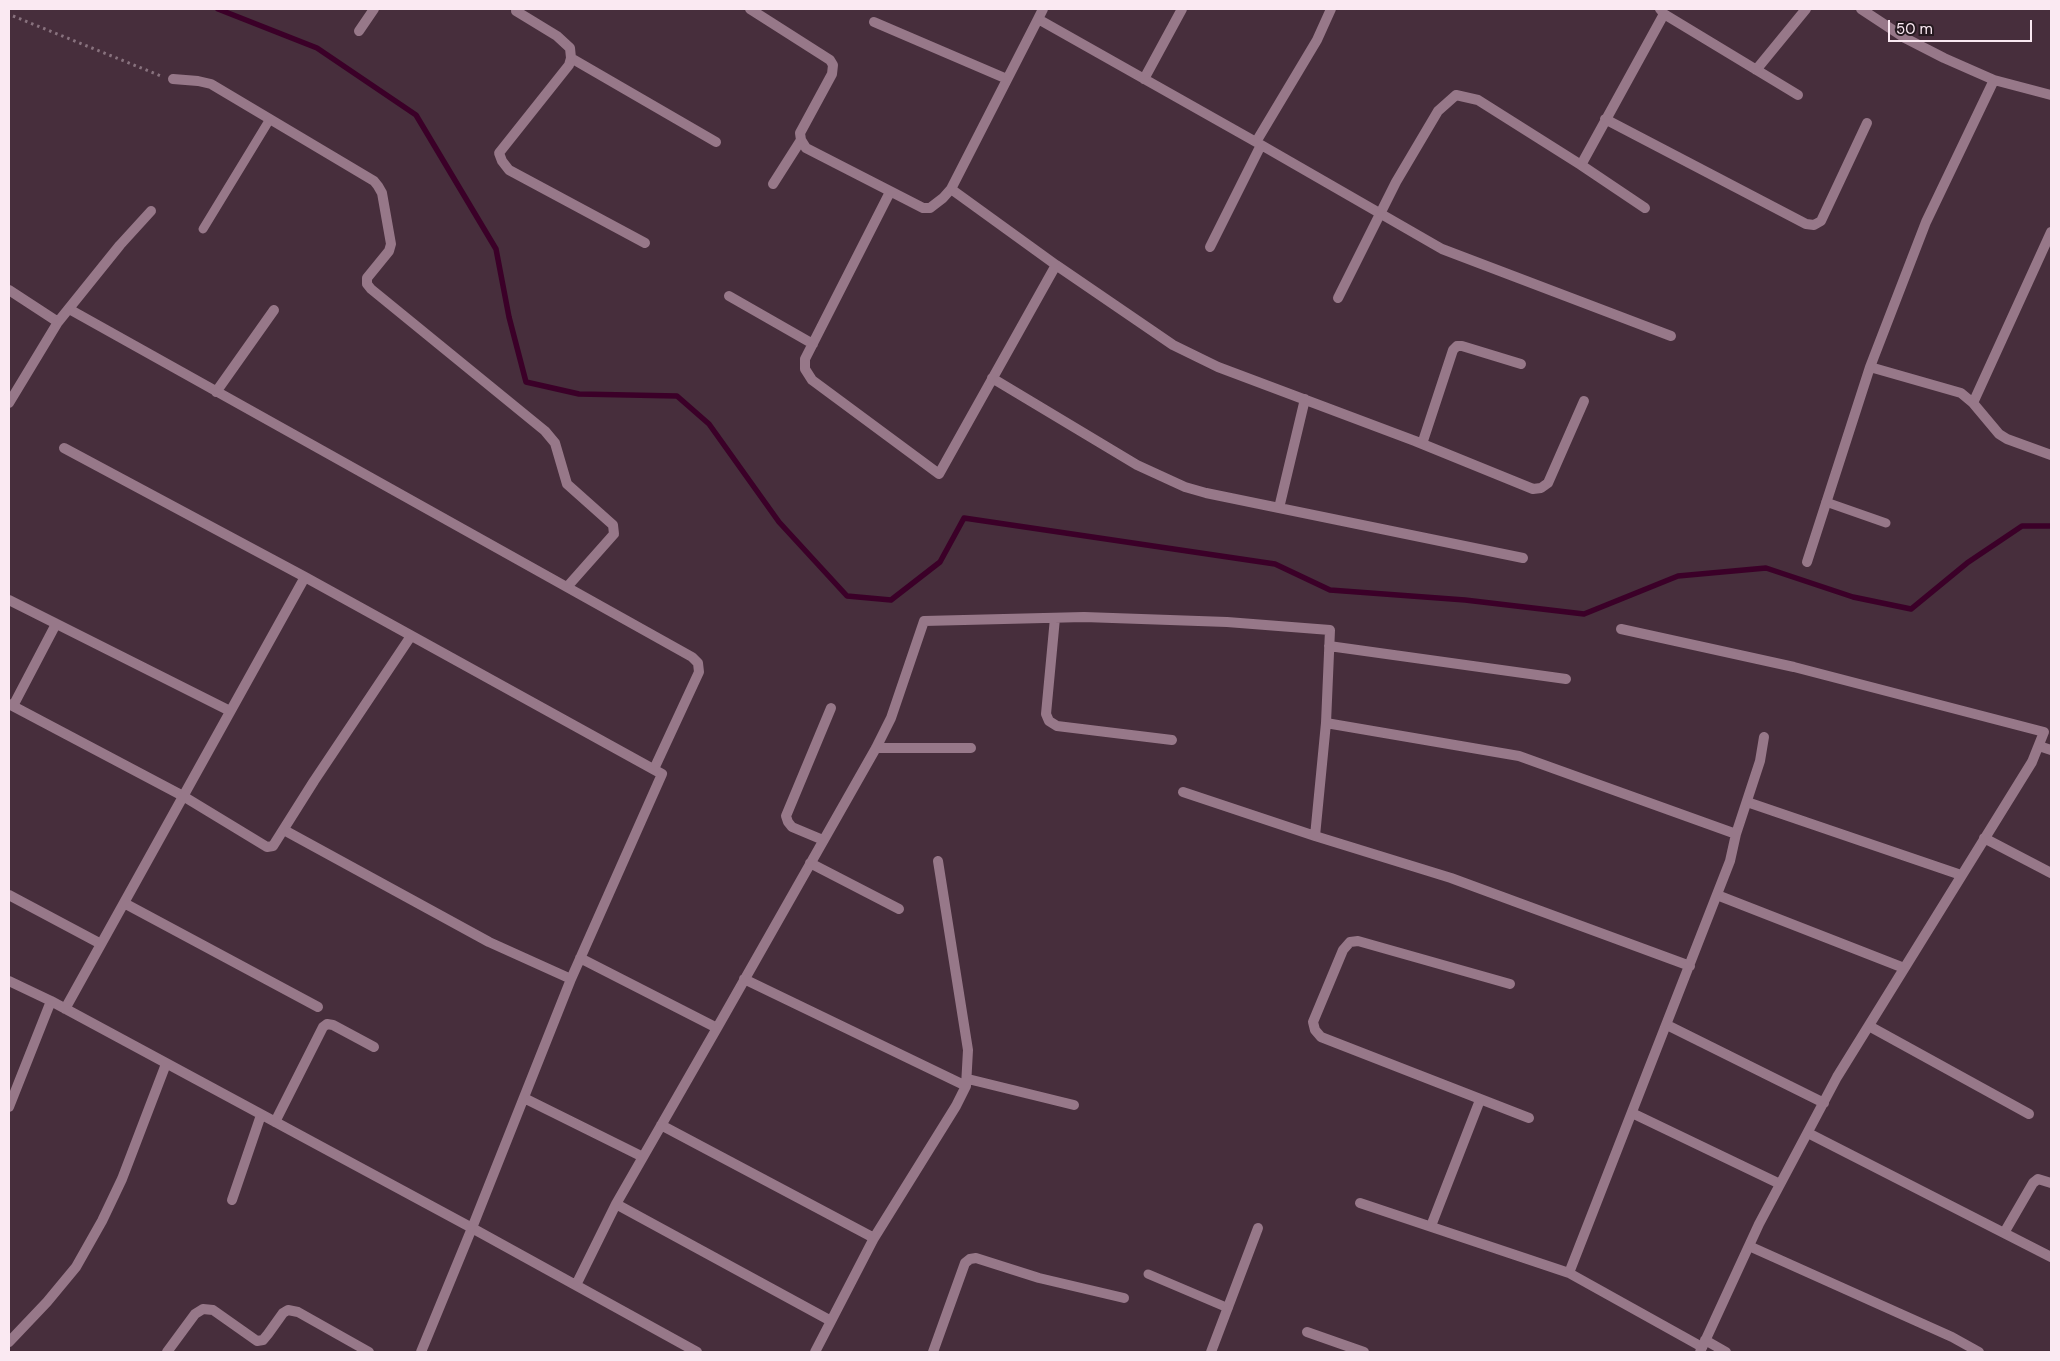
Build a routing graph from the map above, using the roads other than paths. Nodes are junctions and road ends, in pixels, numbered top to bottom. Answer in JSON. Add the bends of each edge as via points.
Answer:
{"nodes":[{"id":1,"x":374,"y":9,"type":"edge"},
{"id":2,"x":750,"y":9,"type":"edge"},
{"id":3,"x":1043,"y":9,"type":"edge"},
{"id":4,"x":1182,"y":9,"type":"edge"},
{"id":5,"x":1331,"y":9,"type":"edge"},
{"id":6,"x":1806,"y":9,"type":"edge"},
{"id":7,"x":1861,"y":9,"type":"edge"},
{"id":8,"x":515,"y":10,"type":"edge"},
{"id":9,"x":1662,"y":11,"type":"edge"},
{"id":10,"x":1038,"y":19,"type":"junction"},
{"id":11,"x":874,"y":22,"type":"dead end"},
{"id":12,"x":359,"y":31,"type":"dead end"},
{"id":13,"x":571,"y":58,"type":"junction"},
{"id":14,"x":1756,"y":70,"type":"junction"},
{"id":15,"x":173,"y":79,"type":"road end"},
{"id":16,"x":1007,"y":79,"type":"junction"},
{"id":17,"x":1144,"y":79,"type":"junction"},
{"id":18,"x":1994,"y":80,"type":"junction"},
{"id":19,"x":1798,"y":95,"type":"dead end"},
{"id":20,"x":2051,"y":95,"type":"edge"},
{"id":21,"x":270,"y":119,"type":"junction"},
{"id":22,"x":1606,"y":119,"type":"junction"},
{"id":23,"x":1867,"y":123,"type":"dead end"},
{"id":24,"x":801,"y":140,"type":"junction"},
{"id":25,"x":716,"y":142,"type":"dead end"},
{"id":26,"x":1259,"y":143,"type":"junction"},
{"id":27,"x":1581,"y":165,"type":"junction"},
{"id":28,"x":773,"y":184,"type":"dead end"},
{"id":29,"x":951,"y":189,"type":"junction"},
{"id":30,"x":890,"y":192,"type":"junction"},
{"id":31,"x":1645,"y":208,"type":"dead end"},
{"id":32,"x":151,"y":211,"type":"dead end"},
{"id":33,"x":1380,"y":213,"type":"junction"},
{"id":34,"x":203,"y":229,"type":"dead end"},
{"id":35,"x":2051,"y":232,"type":"edge"},
{"id":36,"x":645,"y":243,"type":"dead end"},
{"id":37,"x":1210,"y":247,"type":"dead end"},
{"id":38,"x":1056,"y":265,"type":"junction"},
{"id":39,"x":9,"y":290,"type":"edge"},
{"id":40,"x":729,"y":296,"type":"dead end"},
{"id":41,"x":1338,"y":298,"type":"dead end"},
{"id":42,"x":69,"y":309,"type":"junction"},
{"id":43,"x":274,"y":310,"type":"dead end"},
{"id":44,"x":58,"y":322,"type":"junction"},
{"id":45,"x":1671,"y":336,"type":"dead end"},
{"id":46,"x":812,"y":344,"type":"junction"},
{"id":47,"x":1521,"y":364,"type":"dead end"},
{"id":48,"x":1870,"y":367,"type":"junction"},
{"id":49,"x":992,"y":378,"type":"junction"},
{"id":50,"x":216,"y":392,"type":"junction"},
{"id":51,"x":1304,"y":399,"type":"junction"},
{"id":52,"x":1584,"y":401,"type":"dead end"},
{"id":53,"x":9,"y":403,"type":"edge"},
{"id":54,"x":1973,"y":404,"type":"junction"},
{"id":55,"x":1422,"y":444,"type":"junction"},
{"id":56,"x":64,"y":448,"type":"dead end"},
{"id":57,"x":2051,"y":455,"type":"edge"},
{"id":58,"x":1826,"y":502,"type":"junction"},
{"id":59,"x":1279,"y":508,"type":"junction"},
{"id":60,"x":1886,"y":523,"type":"dead end"},
{"id":61,"x":1523,"y":558,"type":"dead end"},
{"id":62,"x":1807,"y":562,"type":"dead end"},
{"id":63,"x":304,"y":577,"type":"junction"},
{"id":64,"x":567,"y":587,"type":"junction"},
{"id":65,"x":9,"y":600,"type":"edge"},
{"id":66,"x":1055,"y":618,"type":"junction"},
{"id":67,"x":56,"y":624,"type":"junction"},
{"id":68,"x":1621,"y":629,"type":"dead end"},
{"id":69,"x":411,"y":636,"type":"junction"},
{"id":70,"x":1329,"y":646,"type":"junction"},
{"id":71,"x":1566,"y":679,"type":"dead end"},
{"id":72,"x":11,"y":705,"type":"edge"},
{"id":73,"x":831,"y":708,"type":"dead end"},
{"id":74,"x":230,"y":712,"type":"junction"},
{"id":75,"x":1326,"y":723,"type":"junction"},
{"id":76,"x":1764,"y":737,"type":"dead end"},
{"id":77,"x":1172,"y":740,"type":"dead end"},
{"id":78,"x":2039,"y":746,"type":"junction"},
{"id":79,"x":876,"y":748,"type":"junction"},
{"id":80,"x":971,"y":748,"type":"dead end"},
{"id":81,"x":2051,"y":750,"type":"edge"},
{"id":82,"x":654,"y":769,"type":"junction"},
{"id":83,"x":1183,"y":792,"type":"dead end"},
{"id":84,"x":183,"y":796,"type":"junction"},
{"id":85,"x":1747,"y":802,"type":"junction"},
{"id":86,"x":284,"y":830,"type":"junction"},
{"id":87,"x":1736,"y":834,"type":"junction"},
{"id":88,"x":1315,"y":836,"type":"junction"},
{"id":89,"x":1984,"y":838,"type":"junction"},
{"id":90,"x":823,"y":840,"type":"junction"},
{"id":91,"x":938,"y":861,"type":"dead end"},
{"id":92,"x":810,"y":863,"type":"junction"},
{"id":93,"x":2051,"y":873,"type":"edge"},
{"id":94,"x":1961,"y":874,"type":"junction"},
{"id":95,"x":9,"y":895,"type":"edge"},
{"id":96,"x":1717,"y":895,"type":"junction"},
{"id":97,"x":124,"y":903,"type":"junction"},
{"id":98,"x":899,"y":910,"type":"dead end"},
{"id":99,"x":101,"y":944,"type":"junction"},
{"id":100,"x":580,"y":958,"type":"junction"},
{"id":101,"x":1690,"y":966,"type":"junction"},
{"id":102,"x":1904,"y":968,"type":"junction"},
{"id":103,"x":571,"y":979,"type":"junction"},
{"id":104,"x":744,"y":979,"type":"junction"},
{"id":105,"x":9,"y":981,"type":"edge"},
{"id":106,"x":1510,"y":984,"type":"dead end"},
{"id":107,"x":51,"y":1002,"type":"junction"},
{"id":108,"x":318,"y":1007,"type":"dead end"},
{"id":109,"x":65,"y":1010,"type":"junction"},
{"id":110,"x":1666,"y":1025,"type":"junction"},
{"id":111,"x":1868,"y":1026,"type":"junction"},
{"id":112,"x":717,"y":1028,"type":"junction"},
{"id":113,"x":374,"y":1047,"type":"dead end"},
{"id":114,"x":166,"y":1064,"type":"junction"},
{"id":115,"x":13,"y":1083,"type":"edge"},
{"id":116,"x":967,"y":1083,"type":"junction"},
{"id":117,"x":524,"y":1098,"type":"junction"},
{"id":118,"x":1480,"y":1100,"type":"junction"},
{"id":119,"x":1824,"y":1103,"type":"junction"},
{"id":120,"x":1074,"y":1106,"type":"dead end"},
{"id":121,"x":9,"y":1107,"type":"edge"},
{"id":122,"x":1632,"y":1113,"type":"junction"},
{"id":123,"x":2029,"y":1114,"type":"dead end"},
{"id":124,"x":261,"y":1115,"type":"junction"},
{"id":125,"x":1529,"y":1118,"type":"dead end"},
{"id":126,"x":275,"y":1122,"type":"junction"},
{"id":127,"x":661,"y":1125,"type":"junction"},
{"id":128,"x":1808,"y":1133,"type":"junction"},
{"id":129,"x":643,"y":1156,"type":"junction"},
{"id":130,"x":2051,"y":1183,"type":"edge"},
{"id":131,"x":1780,"y":1184,"type":"junction"},
{"id":132,"x":232,"y":1200,"type":"dead end"},
{"id":133,"x":1360,"y":1203,"type":"dead end"},
{"id":134,"x":616,"y":1204,"type":"junction"},
{"id":135,"x":1431,"y":1226,"type":"junction"},
{"id":136,"x":472,"y":1228,"type":"junction"},
{"id":137,"x":1258,"y":1228,"type":"dead end"},
{"id":138,"x":2004,"y":1233,"type":"junction"},
{"id":139,"x":874,"y":1238,"type":"junction"},
{"id":140,"x":1749,"y":1246,"type":"junction"},
{"id":141,"x":2051,"y":1257,"type":"edge"},
{"id":142,"x":1569,"y":1273,"type":"junction"},
{"id":143,"x":1148,"y":1274,"type":"dead end"},
{"id":144,"x":576,"y":1286,"type":"junction"},
{"id":145,"x":1124,"y":1298,"type":"dead end"},
{"id":146,"x":1228,"y":1308,"type":"junction"},
{"id":147,"x":831,"y":1321,"type":"junction"},
{"id":148,"x":1307,"y":1332,"type":"dead end"},
{"id":149,"x":9,"y":1342,"type":"edge"},
{"id":150,"x":1702,"y":1347,"type":"edge"},
{"id":151,"x":168,"y":1352,"type":"edge"},
{"id":152,"x":369,"y":1352,"type":"edge"},
{"id":153,"x":421,"y":1352,"type":"edge"},
{"id":154,"x":697,"y":1352,"type":"edge"},
{"id":155,"x":815,"y":1352,"type":"edge"},
{"id":156,"x":933,"y":1352,"type":"edge"},
{"id":157,"x":1211,"y":1352,"type":"edge"},
{"id":158,"x":1364,"y":1352,"type":"edge"},
{"id":159,"x":1726,"y":1352,"type":"edge"},
{"id":160,"x":1979,"y":1352,"type":"edge"}],
"edges":[{"from":1,"to":12,"type":"street"},
{"from":2,"to":24,"type":"street","via":[[833,65],[832,74],[800,133]]},
{"from":3,"to":10,"type":"street"},
{"from":4,"to":17,"type":"street"},
{"from":5,"to":26,"type":"street"},
{"from":6,"to":14,"type":"street"},
{"from":7,"to":18,"type":"street","via":[[1905,38]]},
{"from":8,"to":13,"type":"street","via":[[557,36],[570,48]]},
{"from":9,"to":14,"type":"street"},
{"from":9,"to":22,"type":"street"},
{"from":10,"to":16,"type":"street"},
{"from":10,"to":17,"type":"street"},
{"from":11,"to":16,"type":"street"},
{"from":13,"to":25,"type":"street"},
{"from":13,"to":36,"type":"street","via":[[569,65],[499,153],[502,161],[508,170]]},
{"from":14,"to":19,"type":"street"},
{"from":15,"to":21,"type":"street","via":[[211,84]]},
{"from":16,"to":29,"type":"street"},
{"from":17,"to":26,"type":"street"},
{"from":18,"to":20,"type":"street"},
{"from":18,"to":48,"type":"street","via":[[1926,222]]},
{"from":21,"to":34,"type":"lane"},
{"from":21,"to":64,"type":"street","via":[[374,181],[382,193],[391,244],[367,278],[371,289],[545,431],[555,443],[570,489],[613,525],[614,534]]},
{"from":22,"to":23,"type":"street","via":[[1806,224],[1814,225],[1821,221]]},
{"from":22,"to":27,"type":"street"},
{"from":24,"to":28,"type":"street"},
{"from":24,"to":30,"type":"street","via":[[806,148]]},
{"from":26,"to":33,"type":"street"},
{"from":26,"to":37,"type":"street"},
{"from":27,"to":31,"type":"street"},
{"from":27,"to":33,"type":"street","via":[[1478,100],[1456,95],[1438,111]]},
{"from":29,"to":30,"type":"street","via":[[930,208],[923,208]]},
{"from":29,"to":38,"type":"street"},
{"from":30,"to":46,"type":"street"},
{"from":32,"to":42,"type":"street"},
{"from":33,"to":41,"type":"street"},
{"from":33,"to":45,"type":"street","via":[[1442,249]]},
{"from":35,"to":54,"type":"street"},
{"from":38,"to":49,"type":"street"},
{"from":38,"to":51,"type":"street","via":[[1173,344],[1218,367]]},
{"from":39,"to":44,"type":"street"},
{"from":40,"to":46,"type":"street"},
{"from":42,"to":44,"type":"street"},
{"from":42,"to":50,"type":"street"},
{"from":43,"to":50,"type":"street"},
{"from":44,"to":53,"type":"street"},
{"from":46,"to":49,"type":"street","via":[[805,359],[805,369],[812,380],[938,474]]},
{"from":47,"to":55,"type":"street","via":[[1457,346]]},
{"from":48,"to":54,"type":"street","via":[[1951,389]]},
{"from":48,"to":58,"type":"street"},
{"from":49,"to":59,"type":"street","via":[[1163,478],[1206,493]]},
{"from":50,"to":64,"type":"street"},
{"from":51,"to":55,"type":"street"},
{"from":51,"to":59,"type":"street"},
{"from":52,"to":55,"type":"street","via":[[1548,483],[1542,488],[1533,489]]},
{"from":54,"to":57,"type":"street","via":[[2007,440]]},
{"from":56,"to":63,"type":"street"},
{"from":58,"to":60,"type":"lane"},
{"from":58,"to":62,"type":"street"},
{"from":59,"to":61,"type":"street"},
{"from":63,"to":69,"type":"street"},
{"from":63,"to":74,"type":"street"},
{"from":64,"to":82,"type":"street","via":[[698,663],[699,672]]},
{"from":65,"to":67,"type":"street"},
{"from":66,"to":70,"type":"street","via":[[1227,622],[1330,630]]},
{"from":66,"to":77,"type":"street","via":[[1046,714],[1049,721],[1057,726]]},
{"from":66,"to":79,"type":"street","via":[[924,621],[891,718]]},
{"from":67,"to":72,"type":"street"},
{"from":67,"to":74,"type":"street"},
{"from":68,"to":78,"type":"street","via":[[1794,667],[2044,732]]},
{"from":69,"to":82,"type":"street"},
{"from":69,"to":86,"type":"street"},
{"from":70,"to":71,"type":"street"},
{"from":70,"to":75,"type":"street"},
{"from":72,"to":84,"type":"street"},
{"from":73,"to":90,"type":"street","via":[[786,816],[792,827]]},
{"from":74,"to":84,"type":"street"},
{"from":75,"to":87,"type":"street","via":[[1519,756]]},
{"from":75,"to":88,"type":"street"},
{"from":76,"to":85,"type":"street"},
{"from":78,"to":81,"type":"street"},
{"from":78,"to":89,"type":"street"},
{"from":79,"to":80,"type":"street"},
{"from":79,"to":90,"type":"street"},
{"from":82,"to":100,"type":"street","via":[[662,774]]},
{"from":83,"to":88,"type":"street"},
{"from":84,"to":86,"type":"street","via":[[267,847],[276,844]]},
{"from":84,"to":97,"type":"street"},
{"from":85,"to":87,"type":"street"},
{"from":85,"to":94,"type":"street"},
{"from":86,"to":103,"type":"street","via":[[488,942]]},
{"from":87,"to":96,"type":"street"},
{"from":88,"to":101,"type":"street","via":[[1451,878]]},
{"from":89,"to":93,"type":"street"},
{"from":89,"to":94,"type":"street"},
{"from":90,"to":92,"type":"street"},
{"from":91,"to":116,"type":"street","via":[[968,1050]]},
{"from":92,"to":98,"type":"street"},
{"from":92,"to":104,"type":"street"},
{"from":94,"to":102,"type":"street"},
{"from":95,"to":99,"type":"street"},
{"from":96,"to":101,"type":"street"},
{"from":96,"to":102,"type":"street"},
{"from":97,"to":99,"type":"street"},
{"from":97,"to":108,"type":"street"},
{"from":99,"to":109,"type":"street"},
{"from":100,"to":103,"type":"street"},
{"from":100,"to":112,"type":"street"},
{"from":101,"to":110,"type":"street"},
{"from":102,"to":111,"type":"street"},
{"from":103,"to":117,"type":"street"},
{"from":104,"to":112,"type":"street"},
{"from":104,"to":116,"type":"street"},
{"from":105,"to":107,"type":"street"},
{"from":106,"to":118,"type":"street","via":[[1358,941],[1350,942],[1343,950],[1313,1022],[1321,1037]]},
{"from":107,"to":109,"type":"street"},
{"from":107,"to":115,"type":"street"},
{"from":109,"to":114,"type":"street"},
{"from":110,"to":119,"type":"street"},
{"from":110,"to":122,"type":"street"},
{"from":111,"to":119,"type":"street"},
{"from":111,"to":123,"type":"street"},
{"from":112,"to":127,"type":"street"},
{"from":113,"to":126,"type":"street","via":[[333,1025],[323,1027]]},
{"from":114,"to":124,"type":"street"},
{"from":114,"to":149,"type":"street","via":[[122,1179],[102,1221],[76,1267]]},
{"from":115,"to":121,"type":"street"},
{"from":116,"to":120,"type":"street"},
{"from":116,"to":139,"type":"street"},
{"from":117,"to":129,"type":"street"},
{"from":117,"to":136,"type":"street"},
{"from":118,"to":125,"type":"street"},
{"from":118,"to":135,"type":"street"},
{"from":119,"to":128,"type":"street"},
{"from":122,"to":131,"type":"street"},
{"from":122,"to":142,"type":"street"},
{"from":124,"to":126,"type":"street"},
{"from":124,"to":132,"type":"street"},
{"from":126,"to":136,"type":"street"},
{"from":127,"to":129,"type":"street"},
{"from":127,"to":139,"type":"street"},
{"from":128,"to":131,"type":"street"},
{"from":128,"to":138,"type":"street"},
{"from":129,"to":134,"type":"street"},
{"from":130,"to":138,"type":"street","via":[[2038,1179],[2033,1183]]},
{"from":131,"to":140,"type":"street"},
{"from":133,"to":135,"type":"street"},
{"from":134,"to":144,"type":"street"},
{"from":134,"to":147,"type":"street"},
{"from":135,"to":142,"type":"street"},
{"from":136,"to":144,"type":"street"},
{"from":136,"to":153,"type":"street"},
{"from":137,"to":146,"type":"street"},
{"from":138,"to":141,"type":"street"},
{"from":139,"to":147,"type":"street"},
{"from":140,"to":150,"type":"street"},
{"from":140,"to":160,"type":"street"},
{"from":142,"to":150,"type":"street"},
{"from":143,"to":146,"type":"lane"},
{"from":144,"to":154,"type":"street"},
{"from":145,"to":156,"type":"street","via":[[970,1259],[965,1263]]},
{"from":146,"to":157,"type":"street"},
{"from":147,"to":155,"type":"street"},
{"from":148,"to":158,"type":"street"},
{"from":150,"to":159,"type":"street"},
{"from":151,"to":152,"type":"street","via":[[195,1314],[203,1309],[213,1310],[257,1341],[263,1340],[282,1313],[288,1310],[298,1312]]}]}
